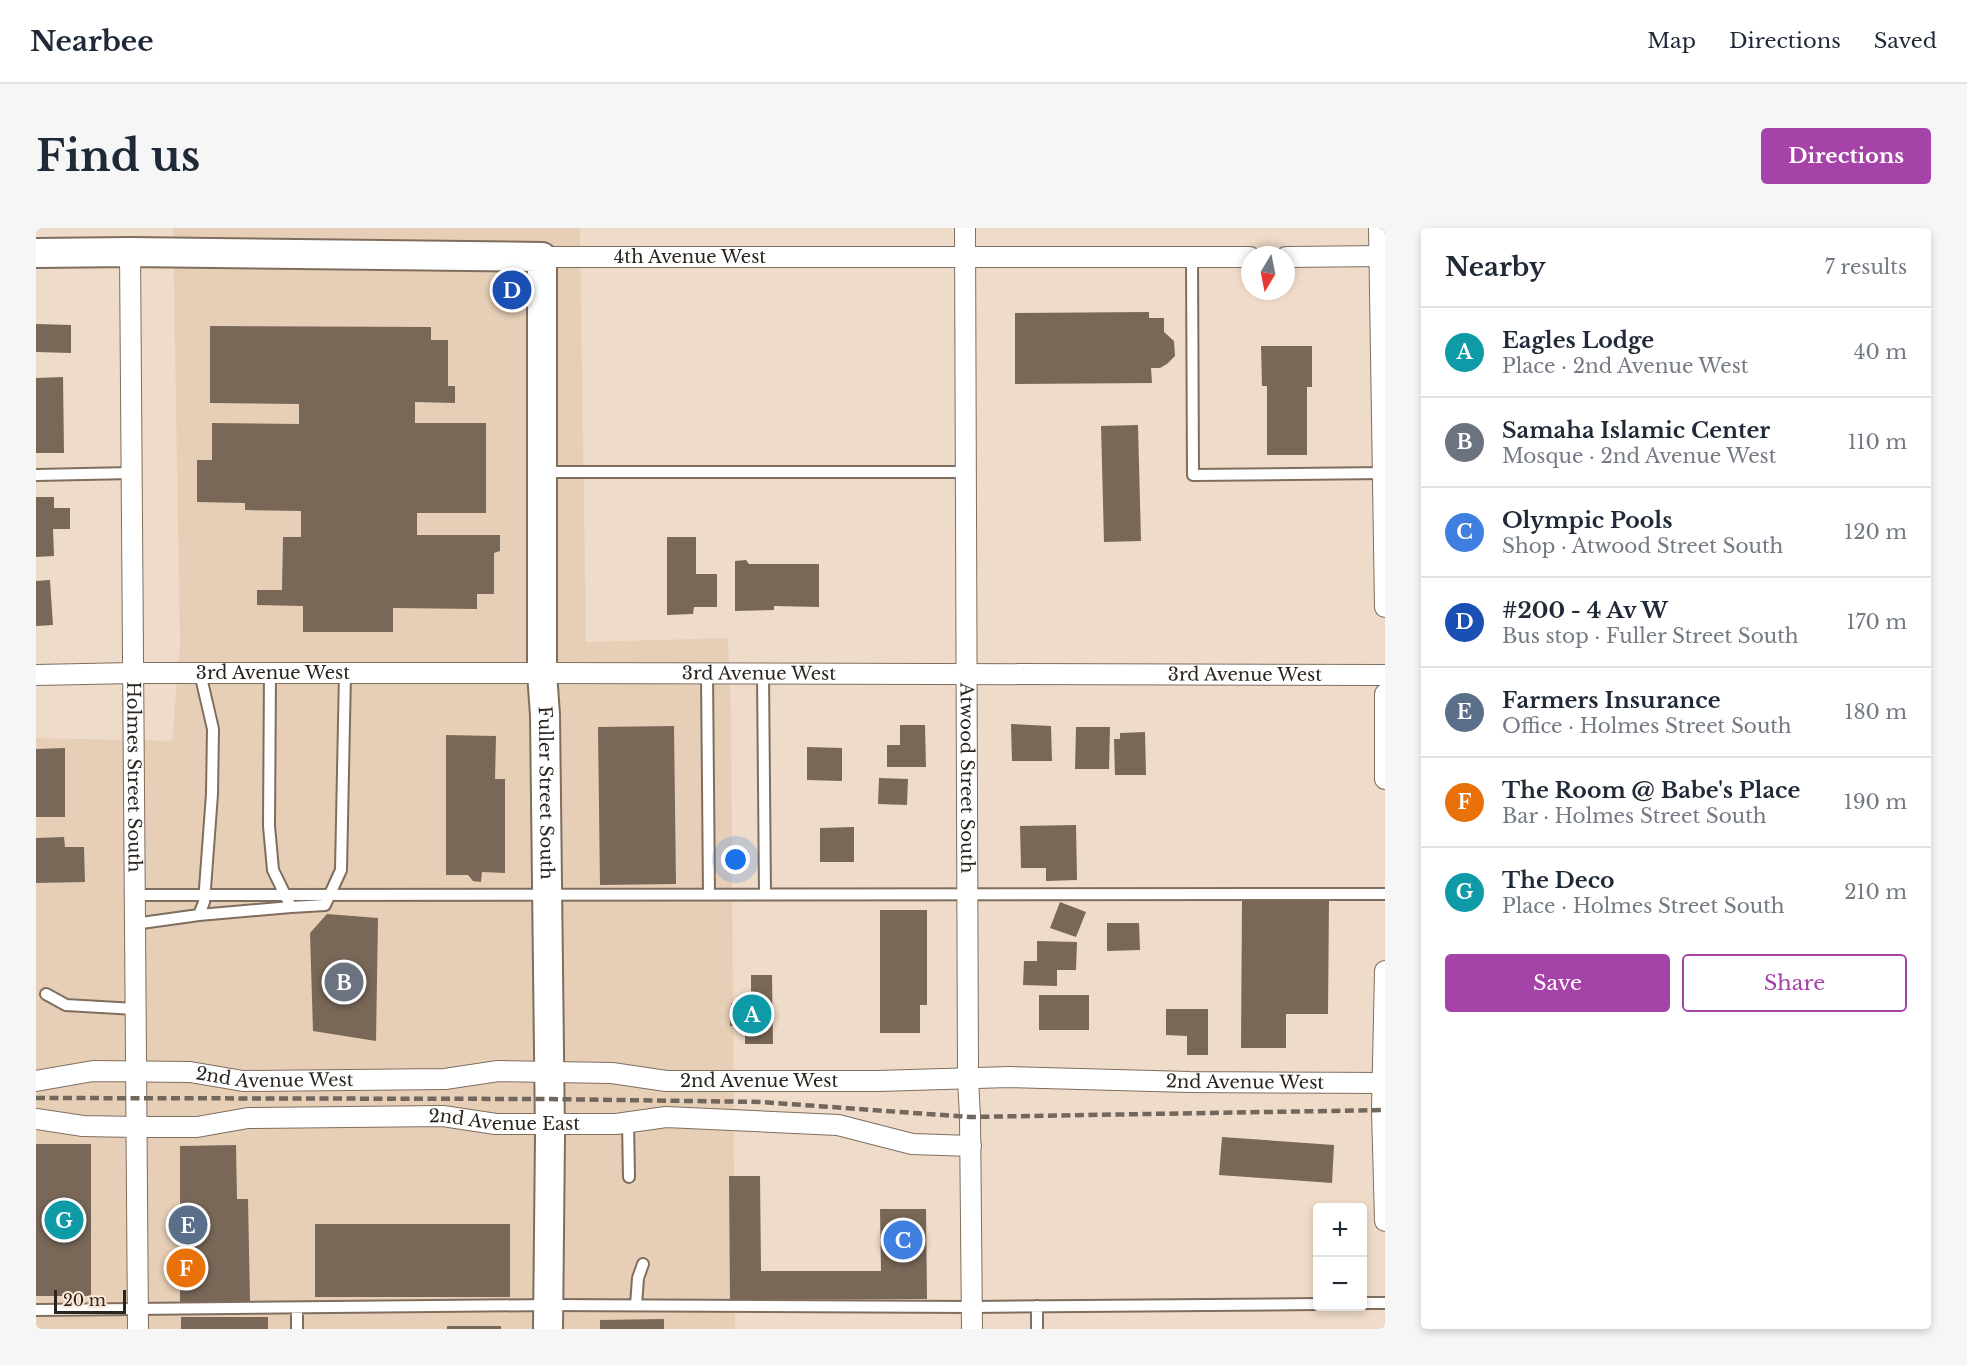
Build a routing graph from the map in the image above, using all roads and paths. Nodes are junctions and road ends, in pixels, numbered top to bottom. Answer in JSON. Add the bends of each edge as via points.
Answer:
{"nodes":[{"id":1,"x":965,"y":228,"type":"edge"},
{"id":2,"x":1379,"y":228,"type":"edge"},
{"id":3,"x":126,"y":240,"type":"edge"},
{"id":4,"x":36,"y":253,"type":"edge"},
{"id":5,"x":1382,"y":256,"type":"edge"},
{"id":6,"x":542,"y":257,"type":"junction"},
{"id":7,"x":965,"y":257,"type":"junction"},
{"id":8,"x":1192,"y":257,"type":"junction"},
{"id":9,"x":1241,"y":257,"type":"edge"},
{"id":10,"x":1295,"y":257,"type":"edge"},
{"id":11,"x":543,"y":472,"type":"junction"},
{"id":12,"x":965,"y":472,"type":"junction"},
{"id":13,"x":132,"y":473,"type":"junction"},
{"id":14,"x":1384,"y":473,"type":"edge"},
{"id":15,"x":36,"y":475,"type":"edge"},
{"id":16,"x":1385,"y":607,"type":"edge"},
{"id":17,"x":132,"y":673,"type":"junction"},
{"id":18,"x":200,"y":673,"type":"junction"},
{"id":19,"x":270,"y":673,"type":"junction"},
{"id":20,"x":345,"y":673,"type":"junction"},
{"id":21,"x":542,"y":673,"type":"junction"},
{"id":22,"x":707,"y":674,"type":"junction"},
{"id":23,"x":763,"y":674,"type":"junction"},
{"id":24,"x":967,"y":674,"type":"junction"},
{"id":25,"x":36,"y":675,"type":"edge"},
{"id":26,"x":1385,"y":675,"type":"edge"},
{"id":27,"x":1385,"y":694,"type":"edge"},
{"id":28,"x":1385,"y":780,"type":"edge"},
{"id":29,"x":330,"y":894,"type":"junction"},
{"id":30,"x":547,"y":894,"type":"junction"},
{"id":31,"x":709,"y":894,"type":"junction"},
{"id":32,"x":765,"y":894,"type":"junction"},
{"id":33,"x":968,"y":894,"type":"junction"},
{"id":34,"x":1385,"y":894,"type":"edge"},
{"id":35,"x":134,"y":895,"type":"junction"},
{"id":36,"x":204,"y":895,"type":"junction"},
{"id":37,"x":285,"y":895,"type":"junction"},
{"id":38,"x":291,"y":907,"type":"junction"},
{"id":39,"x":199,"y":915,"type":"junction"},
{"id":40,"x":134,"y":924,"type":"junction"},
{"id":41,"x":1385,"y":971,"type":"edge"},
{"id":42,"x":46,"y":994,"type":"dead end"},
{"id":43,"x":135,"y":1009,"type":"junction"},
{"id":44,"x":549,"y":1071,"type":"junction"},
{"id":45,"x":135,"y":1072,"type":"junction"},
{"id":46,"x":968,"y":1079,"type":"junction"},
{"id":47,"x":36,"y":1081,"type":"edge"},
{"id":48,"x":1384,"y":1083,"type":"edge"},
{"id":49,"x":36,"y":1119,"type":"edge"},
{"id":50,"x":628,"y":1122,"type":"junction"},
{"id":51,"x":549,"y":1123,"type":"junction"},
{"id":52,"x":136,"y":1127,"type":"junction"},
{"id":53,"x":971,"y":1146,"type":"junction"},
{"id":54,"x":629,"y":1177,"type":"dead end"},
{"id":55,"x":1385,"y":1221,"type":"edge"},
{"id":56,"x":643,"y":1264,"type":"dead end"},
{"id":57,"x":1367,"y":1303,"type":"edge"},
{"id":58,"x":1385,"y":1303,"type":"edge"},
{"id":59,"x":1313,"y":1304,"type":"edge"},
{"id":60,"x":636,"y":1305,"type":"junction"},
{"id":61,"x":1036,"y":1306,"type":"junction"},
{"id":62,"x":972,"y":1307,"type":"junction"},
{"id":63,"x":297,"y":1308,"type":"junction"},
{"id":64,"x":36,"y":1310,"type":"edge"},
{"id":65,"x":548,"y":1317,"type":"edge"},
{"id":66,"x":138,"y":1319,"type":"edge"},
{"id":67,"x":297,"y":1329,"type":"edge"},
{"id":68,"x":972,"y":1329,"type":"edge"},
{"id":69,"x":1036,"y":1329,"type":"edge"}],
"edges":[{"from":1,"to":7,"type":"street","name":"Atwood Street South"},
{"from":2,"to":5,"type":"street"},
{"from":3,"to":4,"type":"street","name":"4th Avenue West"},
{"from":3,"to":6,"type":"street","name":"4th Avenue West"},
{"from":3,"to":13,"type":"street","name":"Holmes Street South"},
{"from":5,"to":10,"type":"street"},
{"from":5,"to":14,"type":"street"},
{"from":6,"to":7,"type":"street","name":"4th Avenue West"},
{"from":6,"to":11,"type":"street","name":"Fuller Street South"},
{"from":7,"to":8,"type":"street","name":"4th Avenue West"},
{"from":7,"to":12,"type":"street","name":"Atwood Street South"},
{"from":8,"to":9,"type":"street","name":"4th Avenue West"},
{"from":8,"to":14,"type":"lane","via":[[1193,475]]},
{"from":11,"to":12,"type":"lane"},
{"from":11,"to":21,"type":"street","name":"Fuller Street South"},
{"from":12,"to":24,"type":"street","name":"Atwood Street South"},
{"from":13,"to":15,"type":"lane"},
{"from":13,"to":17,"type":"street","name":"Holmes Street South"},
{"from":14,"to":16,"type":"street"},
{"from":17,"to":18,"type":"street","name":"3rd Avenue West"},
{"from":17,"to":25,"type":"street","name":"3rd Avenue West"},
{"from":17,"to":35,"type":"street","name":"Holmes Street South"},
{"from":18,"to":19,"type":"street","name":"3rd Avenue West"},
{"from":18,"to":36,"type":"lane","via":[[213,729]]},
{"from":19,"to":20,"type":"street","name":"3rd Avenue West"},
{"from":19,"to":37,"type":"lane","via":[[269,826],[273,870]]},
{"from":20,"to":21,"type":"street","name":"3rd Avenue West"},
{"from":20,"to":29,"type":"lane","via":[[340,870]]},
{"from":21,"to":22,"type":"street","name":"3rd Avenue West"},
{"from":21,"to":30,"type":"street","name":"Fuller Street South"},
{"from":22,"to":23,"type":"street","name":"3rd Avenue West"},
{"from":22,"to":31,"type":"lane"},
{"from":23,"to":24,"type":"street","name":"3rd Avenue West"},
{"from":23,"to":32,"type":"lane"},
{"from":24,"to":26,"type":"street","name":"3rd Avenue West"},
{"from":24,"to":33,"type":"street","name":"Atwood Street South"},
{"from":27,"to":28,"type":"street"},
{"from":29,"to":30,"type":"lane"},
{"from":29,"to":37,"type":"lane"},
{"from":29,"to":38,"type":"lane","via":[[326,905]]},
{"from":30,"to":31,"type":"lane"},
{"from":30,"to":44,"type":"street","name":"Fuller Street South"},
{"from":31,"to":32,"type":"lane"},
{"from":32,"to":33,"type":"lane"},
{"from":33,"to":34,"type":"lane"},
{"from":33,"to":46,"type":"street","name":"Atwood Street South"},
{"from":35,"to":36,"type":"lane"},
{"from":35,"to":40,"type":"street","name":"Holmes Street South"},
{"from":36,"to":37,"type":"lane"},
{"from":36,"to":39,"type":"lane"},
{"from":37,"to":38,"type":"lane"},
{"from":38,"to":39,"type":"lane"},
{"from":39,"to":40,"type":"lane"},
{"from":40,"to":43,"type":"street","name":"Holmes Street South"},
{"from":41,"to":48,"type":"street"},
{"from":42,"to":43,"type":"lane","via":[[66,1005]]},
{"from":43,"to":45,"type":"street","name":"Holmes Street South"},
{"from":44,"to":45,"type":"street","name":"2nd Avenue West","via":[[498,1071],[445,1079],[255,1081],[190,1072]]},
{"from":44,"to":46,"type":"street","name":"2nd Avenue West","via":[[612,1073],[666,1081]]},
{"from":44,"to":51,"type":"street","name":"Fuller Street South"},
{"from":45,"to":47,"type":"street","via":[[93,1071]]},
{"from":45,"to":52,"type":"street","name":"Holmes Street South"},
{"from":46,"to":48,"type":"street","name":"2nd Avenue West"},
{"from":46,"to":53,"type":"street","name":"Atwood Street South"},
{"from":48,"to":55,"type":"street"},
{"from":49,"to":52,"type":"street","name":"2nd Avenue East","via":[[83,1126]]},
{"from":50,"to":51,"type":"street","name":"2nd Avenue East"},
{"from":50,"to":53,"type":"street","name":"2nd Avenue East","via":[[666,1117],[838,1125],[912,1144]]},
{"from":50,"to":54,"type":"lane"},
{"from":51,"to":52,"type":"street","name":"2nd Avenue East","via":[[496,1124],[443,1116],[409,1116],[248,1118],[197,1127]]},
{"from":51,"to":65,"type":"street","name":"Fuller Street South"},
{"from":52,"to":66,"type":"street","name":"Holmes Street South"},
{"from":53,"to":62,"type":"street","name":"Atwood Street South"},
{"from":56,"to":60,"type":"lane"},
{"from":57,"to":58,"type":"lane"},
{"from":59,"to":61,"type":"lane"},
{"from":60,"to":62,"type":"lane"},
{"from":60,"to":65,"type":"lane"},
{"from":61,"to":62,"type":"lane"},
{"from":61,"to":69,"type":"lane"},
{"from":62,"to":68,"type":"street","name":"Atwood Street South"},
{"from":63,"to":65,"type":"lane"},
{"from":63,"to":66,"type":"lane"},
{"from":63,"to":67,"type":"lane"},
{"from":64,"to":66,"type":"lane"}]}
